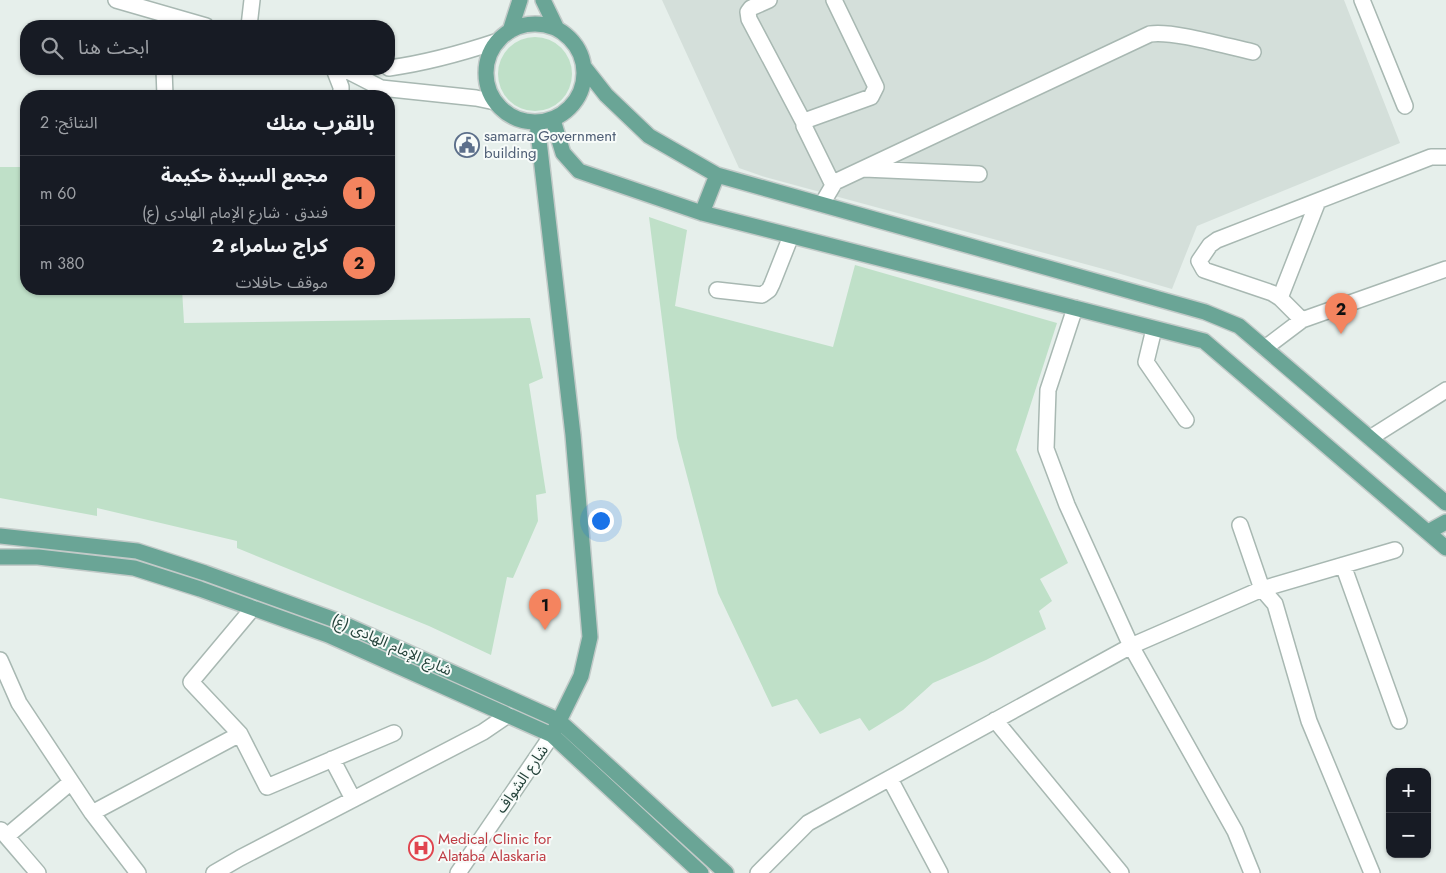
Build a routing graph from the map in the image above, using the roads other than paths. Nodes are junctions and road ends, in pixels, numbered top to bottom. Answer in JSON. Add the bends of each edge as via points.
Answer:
{"nodes":[{"id":1,"x":116,"y":0,"type":"edge"},
{"id":2,"x":252,"y":0,"type":"edge"},
{"id":3,"x":520,"y":0,"type":"edge"},
{"id":4,"x":543,"y":0,"type":"edge"},
{"id":5,"x":769,"y":0,"type":"edge"},
{"id":6,"x":834,"y":0,"type":"edge"},
{"id":7,"x":1362,"y":0,"type":"edge"},
{"id":8,"x":165,"y":20,"type":"edge"},
{"id":9,"x":250,"y":20,"type":"edge"},
{"id":10,"x":557,"y":29,"type":"junction"},
{"id":11,"x":510,"y":31,"type":"junction"},
{"id":12,"x":498,"y":41,"type":"junction"},
{"id":13,"x":1253,"y":52,"type":"dead end"},
{"id":14,"x":395,"y":67,"type":"edge"},
{"id":15,"x":584,"y":68,"type":"junction"},
{"id":16,"x":164,"y":75,"type":"edge"},
{"id":17,"x":336,"y":75,"type":"edge"},
{"id":18,"x":356,"y":75,"type":"edge"},
{"id":19,"x":165,"y":90,"type":"edge"},
{"id":20,"x":341,"y":90,"type":"edge"},
{"id":21,"x":495,"y":102,"type":"junction"},
{"id":22,"x":1405,"y":106,"type":"dead end"},
{"id":23,"x":553,"y":120,"type":"junction"},
{"id":24,"x":804,"y":122,"type":"junction"},
{"id":25,"x":537,"y":123,"type":"junction"},
{"id":26,"x":1446,"y":157,"type":"edge"},
{"id":27,"x":863,"y":169,"type":"junction"},
{"id":28,"x":979,"y":174,"type":"dead end"},
{"id":29,"x":717,"y":175,"type":"junction"},
{"id":30,"x":832,"y":185,"type":"junction"},
{"id":31,"x":1318,"y":201,"type":"junction"},
{"id":32,"x":822,"y":204,"type":"junction"},
{"id":33,"x":702,"y":213,"type":"junction"},
{"id":34,"x":791,"y":236,"type":"junction"},
{"id":35,"x":1446,"y":269,"type":"edge"},
{"id":36,"x":717,"y":290,"type":"dead end"},
{"id":37,"x":1280,"y":298,"type":"junction"},
{"id":38,"x":1075,"y":308,"type":"junction"},
{"id":39,"x":1302,"y":320,"type":"junction"},
{"id":40,"x":1154,"y":329,"type":"junction"},
{"id":41,"x":1265,"y":348,"type":"junction"},
{"id":42,"x":1446,"y":390,"type":"edge"},
{"id":43,"x":1186,"y":420,"type":"dead end"},
{"id":44,"x":1370,"y":438,"type":"junction"},
{"id":45,"x":1446,"y":503,"type":"edge"},
{"id":46,"x":1446,"y":522,"type":"edge"},
{"id":47,"x":1240,"y":525,"type":"dead end"},
{"id":48,"x":1428,"y":532,"type":"junction"},
{"id":49,"x":0,"y":536,"type":"edge"},
{"id":50,"x":1446,"y":548,"type":"edge"},
{"id":51,"x":1395,"y":550,"type":"dead end"},
{"id":52,"x":0,"y":557,"type":"edge"},
{"id":53,"x":1344,"y":566,"type":"junction"},
{"id":54,"x":1262,"y":589,"type":"junction"},
{"id":55,"x":253,"y":608,"type":"junction"},
{"id":56,"x":1131,"y":646,"type":"junction"},
{"id":57,"x":0,"y":660,"type":"edge"},
{"id":58,"x":508,"y":716,"type":"junction"},
{"id":59,"x":558,"y":720,"type":"junction"},
{"id":60,"x":995,"y":720,"type":"junction"},
{"id":61,"x":1399,"y":721,"type":"dead end"},
{"id":62,"x":394,"y":733,"type":"dead end"},
{"id":63,"x":240,"y":734,"type":"junction"},
{"id":64,"x":552,"y":735,"type":"junction"},
{"id":65,"x":332,"y":759,"type":"junction"},
{"id":66,"x":890,"y":779,"type":"junction"},
{"id":67,"x":71,"y":782,"type":"junction"},
{"id":68,"x":353,"y":800,"type":"junction"},
{"id":69,"x":92,"y":813,"type":"junction"},
{"id":70,"x":3,"y":833,"type":"edge"},
{"id":71,"x":38,"y":873,"type":"edge"},
{"id":72,"x":138,"y":873,"type":"edge"},
{"id":73,"x":214,"y":873,"type":"edge"},
{"id":74,"x":458,"y":873,"type":"edge"},
{"id":75,"x":701,"y":873,"type":"edge"},
{"id":76,"x":726,"y":873,"type":"edge"},
{"id":77,"x":758,"y":873,"type":"edge"},
{"id":78,"x":940,"y":873,"type":"edge"},
{"id":79,"x":1121,"y":873,"type":"edge"},
{"id":80,"x":1252,"y":873,"type":"edge"},
{"id":81,"x":1372,"y":873,"type":"edge"}],
"edges":[{"from":1,"to":8,"type":"street"},
{"from":2,"to":9,"type":"street"},
{"from":3,"to":11,"type":"main road"},
{"from":4,"to":10,"type":"main road"},
{"from":5,"to":24,"type":"street","via":[[751,8],[749,19]]},
{"from":6,"to":24,"type":"street","via":[[876,87],[871,97]]},
{"from":7,"to":22,"type":"street"},
{"from":10,"to":11,"type":"main road","via":[[533,24]]},
{"from":10,"to":15,"type":"main road","via":[[570,38],[580,52]]},
{"from":11,"to":12,"type":"main road"},
{"from":12,"to":14,"type":"street","via":[[423,63]]},
{"from":12,"to":21,"type":"main road","via":[[489,56],[486,71],[488,88]]},
{"from":13,"to":27,"type":"street","via":[[1172,34],[1150,34]]},
{"from":15,"to":23,"type":"main road","via":[[584,84],[578,99]]},
{"from":15,"to":29,"type":"main road","via":[[606,95],[649,136]]},
{"from":16,"to":19,"type":"street"},
{"from":17,"to":20,"type":"street"},
{"from":18,"to":21,"type":"street","via":[[381,88]]},
{"from":21,"to":25,"type":"main road","via":[[507,114]]},
{"from":23,"to":25,"type":"main road"},
{"from":23,"to":33,"type":"main road","via":[[563,153],[579,171]]},
{"from":24,"to":30,"type":"street"},
{"from":25,"to":59,"type":"main road","via":[[572,425],[590,637],[581,676]]},
{"from":26,"to":31,"type":"street","via":[[1431,157]]},
{"from":27,"to":28,"type":"street"},
{"from":27,"to":30,"type":"street"},
{"from":29,"to":32,"type":"main road"},
{"from":29,"to":33,"type":"main road"},
{"from":30,"to":32,"type":"street"},
{"from":31,"to":37,"type":"street"},
{"from":31,"to":37,"type":"street","via":[[1217,240],[1200,261],[1204,270]]},
{"from":32,"to":41,"type":"main road","via":[[1205,312],[1239,326]]},
{"from":33,"to":34,"type":"main road"},
{"from":34,"to":36,"type":"street","via":[[769,290],[762,295]]},
{"from":34,"to":38,"type":"main road"},
{"from":35,"to":39,"type":"street"},
{"from":37,"to":39,"type":"street"},
{"from":38,"to":40,"type":"main road"},
{"from":38,"to":56,"type":"street","via":[[1048,390],[1046,449],[1066,505]]},
{"from":39,"to":41,"type":"street"},
{"from":40,"to":43,"type":"street","via":[[1146,362]]},
{"from":40,"to":48,"type":"main road","via":[[1204,342]]},
{"from":41,"to":44,"type":"main road"},
{"from":42,"to":44,"type":"street"},
{"from":44,"to":45,"type":"main road"},
{"from":46,"to":48,"type":"main road"},
{"from":47,"to":54,"type":"street"},
{"from":48,"to":50,"type":"main road"},
{"from":49,"to":59,"type":"main road","name":"شارع الإمام الهادی (ع)","via":[[137,551],[205,573],[335,620]]},
{"from":51,"to":53,"type":"street"},
{"from":52,"to":55,"type":"main road","name":"شارع الإمام الهادی (ع)","via":[[38,557],[134,568]]},
{"from":53,"to":54,"type":"street"},
{"from":53,"to":61,"type":"street"},
{"from":54,"to":56,"type":"street"},
{"from":54,"to":81,"type":"street","via":[[1275,604],[1309,721]]},
{"from":55,"to":58,"type":"main road","name":"شارع الإمام الهادی (ع)","via":[[328,635]]},
{"from":55,"to":63,"type":"street","via":[[192,682]]},
{"from":56,"to":60,"type":"street"},
{"from":56,"to":80,"type":"street","via":[[1235,831]]},
{"from":57,"to":67,"type":"street","via":[[19,703]]},
{"from":58,"to":64,"type":"main road","name":"شارع الإمام الهادی (ع)"},
{"from":58,"to":68,"type":"street"},
{"from":59,"to":64,"type":"main road"},
{"from":59,"to":76,"type":"main road","name":"شارع الإمام الهادی (ع)"},
{"from":60,"to":66,"type":"street"},
{"from":60,"to":79,"type":"street"},
{"from":62,"to":65,"type":"street"},
{"from":63,"to":65,"type":"street","via":[[266,788]]},
{"from":63,"to":69,"type":"street"},
{"from":64,"to":74,"type":"street","name":"شارع الشواف"},
{"from":64,"to":75,"type":"main road","name":"شارع الإمام الهادی (ع)"},
{"from":65,"to":68,"type":"street"},
{"from":66,"to":77,"type":"street","via":[[808,823]]},
{"from":66,"to":78,"type":"street"},
{"from":67,"to":69,"type":"street"},
{"from":67,"to":70,"type":"street"},
{"from":68,"to":73,"type":"street"},
{"from":69,"to":72,"type":"street"},
{"from":70,"to":71,"type":"street"}]}
